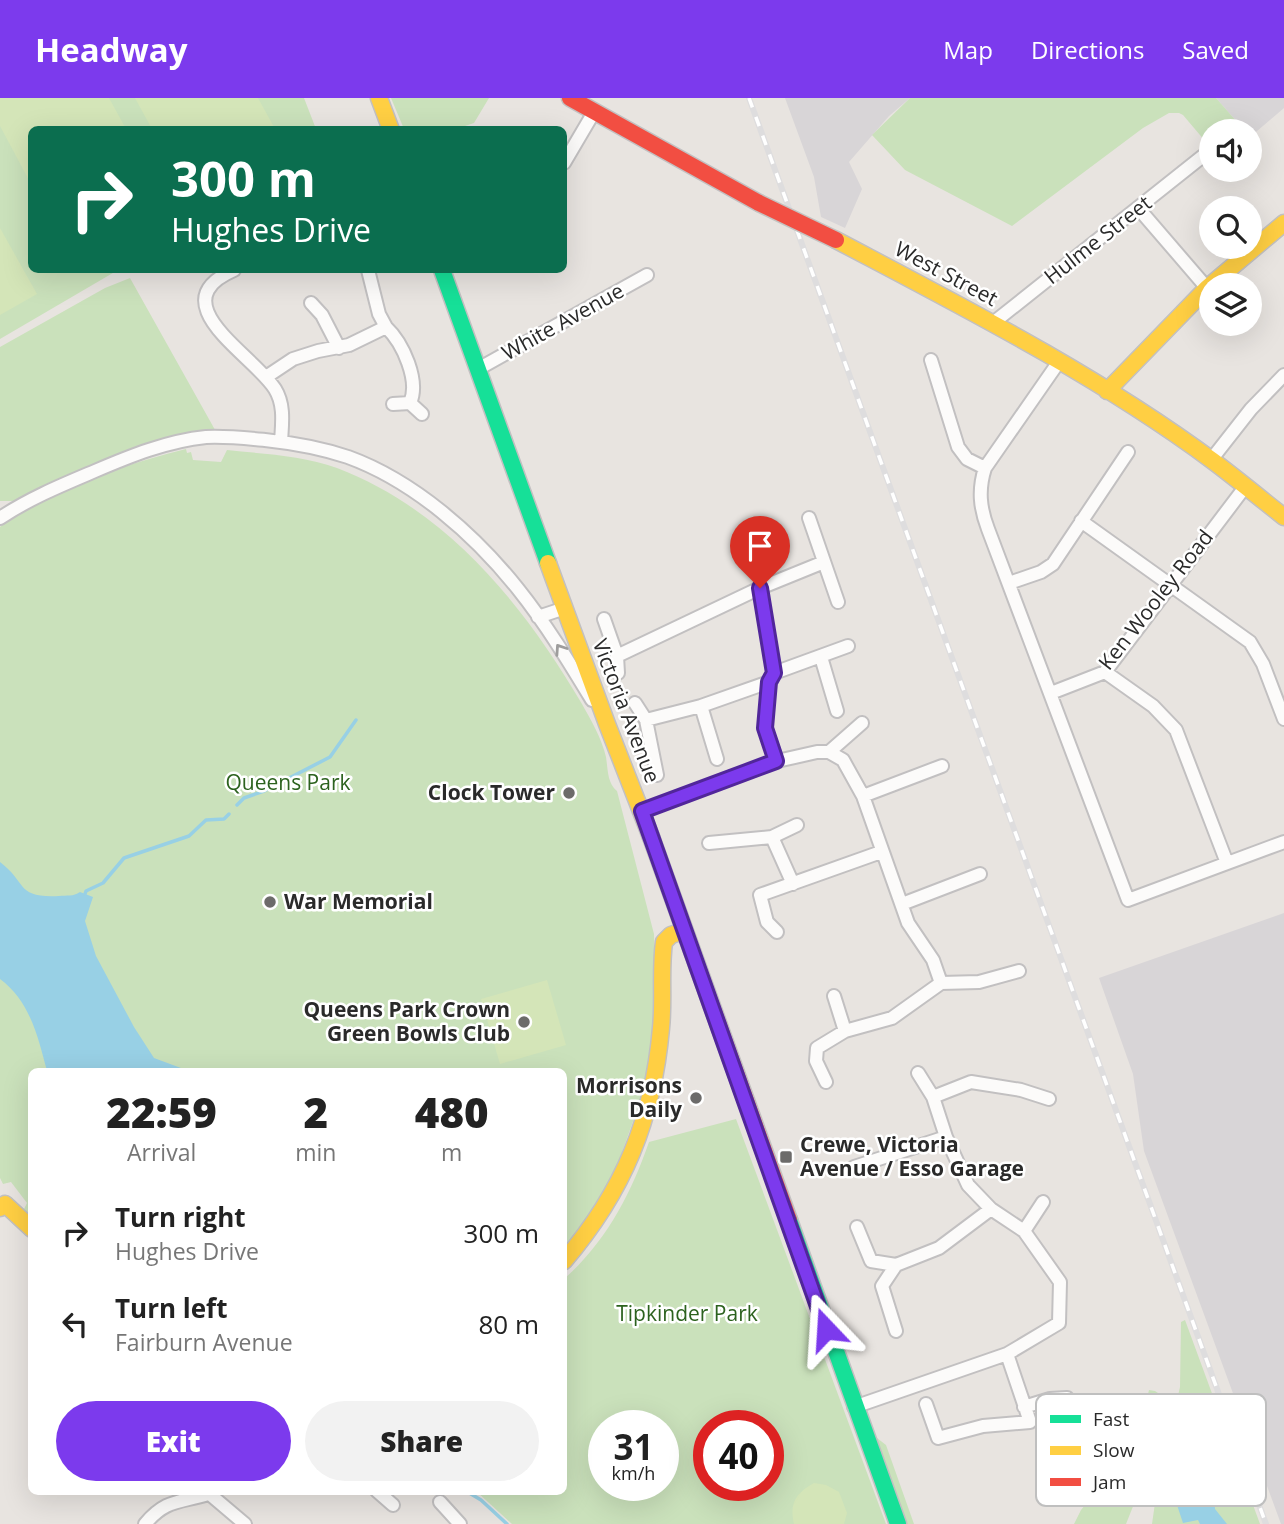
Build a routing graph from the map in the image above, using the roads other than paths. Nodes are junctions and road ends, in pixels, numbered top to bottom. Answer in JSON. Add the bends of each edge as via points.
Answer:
{"nodes":[{"id":1,"x":379,"y":98,"type":"edge"},
{"id":2,"x":570,"y":98,"type":"edge"},
{"id":3,"x":594,"y":112,"type":"junction"},
{"id":4,"x":390,"y":126,"type":"edge"},
{"id":5,"x":567,"y":158,"type":"edge"},
{"id":6,"x":1199,"y":159,"type":"edge"},
{"id":7,"x":1139,"y":209,"type":"junction"},
{"id":8,"x":1284,"y":223,"type":"edge"},
{"id":9,"x":229,"y":273,"type":"edge"},
{"id":10,"x":369,"y":273,"type":"edge"},
{"id":11,"x":443,"y":273,"type":"edge"},
{"id":12,"x":1225,"y":273,"type":"edge"},
{"id":13,"x":647,"y":275,"type":"dead end"},
{"id":14,"x":1199,"y":279,"type":"edge"},
{"id":15,"x":1199,"y":296,"type":"edge"},
{"id":16,"x":311,"y":303,"type":"dead end"},
{"id":17,"x":993,"y":323,"type":"junction"},
{"id":18,"x":386,"y":327,"type":"junction"},
{"id":19,"x":339,"y":348,"type":"junction"},
{"id":20,"x":931,"y":360,"type":"dead end"},
{"id":21,"x":1058,"y":363,"type":"junction"},
{"id":22,"x":478,"y":369,"type":"junction"},
{"id":23,"x":1284,"y":375,"type":"edge"},
{"id":24,"x":266,"y":377,"type":"junction"},
{"id":25,"x":1107,"y":391,"type":"junction"},
{"id":26,"x":410,"y":403,"type":"junction"},
{"id":27,"x":393,"y":404,"type":"dead end"},
{"id":28,"x":422,"y":414,"type":"dead end"},
{"id":29,"x":281,"y":442,"type":"junction"},
{"id":30,"x":1128,"y":452,"type":"dead end"},
{"id":31,"x":1211,"y":460,"type":"junction"},
{"id":32,"x":985,"y":468,"type":"junction"},
{"id":33,"x":1245,"y":486,"type":"junction"},
{"id":34,"x":1284,"y":517,"type":"edge"},
{"id":35,"x":0,"y":518,"type":"edge"},
{"id":36,"x":809,"y":518,"type":"dead end"},
{"id":37,"x":1082,"y":521,"type":"junction"},
{"id":38,"x":824,"y":562,"type":"junction"},
{"id":39,"x":1009,"y":583,"type":"junction"},
{"id":40,"x":1170,"y":586,"type":"junction"},
{"id":41,"x":760,"y":588,"type":"junction"},
{"id":42,"x":838,"y":602,"type":"dead end"},
{"id":43,"x":565,"y":608,"type":"junction"},
{"id":44,"x":538,"y":617,"type":"junction"},
{"id":45,"x":604,"y":619,"type":"dead end"},
{"id":46,"x":848,"y":646,"type":"dead end"},
{"id":47,"x":617,"y":656,"type":"junction"},
{"id":48,"x":821,"y":657,"type":"junction"},
{"id":49,"x":1105,"y":672,"type":"junction"},
{"id":50,"x":618,"y":673,"type":"dead end"},
{"id":51,"x":772,"y":677,"type":"junction"},
{"id":52,"x":1279,"y":689,"type":"edge"},
{"id":53,"x":1051,"y":693,"type":"junction"},
{"id":54,"x":635,"y":703,"type":"dead end"},
{"id":55,"x":701,"y":706,"type":"junction"},
{"id":56,"x":837,"y":711,"type":"dead end"},
{"id":57,"x":1284,"y":719,"type":"edge"},
{"id":58,"x":646,"y":720,"type":"junction"},
{"id":59,"x":862,"y":723,"type":"dead end"},
{"id":60,"x":607,"y":724,"type":"junction"},
{"id":61,"x":829,"y":752,"type":"junction"},
{"id":62,"x":717,"y":759,"type":"dead end"},
{"id":63,"x":776,"y":761,"type":"junction"},
{"id":64,"x":942,"y":766,"type":"dead end"},
{"id":65,"x":657,"y":775,"type":"dead end"},
{"id":66,"x":863,"y":796,"type":"junction"},
{"id":67,"x":642,"y":811,"type":"junction"},
{"id":68,"x":797,"y":825,"type":"dead end"},
{"id":69,"x":772,"y":836,"type":"junction"},
{"id":70,"x":1284,"y":842,"type":"edge"},
{"id":71,"x":709,"y":843,"type":"dead end"},
{"id":72,"x":881,"y":852,"type":"junction"},
{"id":73,"x":1227,"y":863,"type":"junction"},
{"id":74,"x":979,"y":874,"type":"dead end"},
{"id":75,"x":793,"y":884,"type":"junction"},
{"id":76,"x":902,"y":904,"type":"junction"},
{"id":77,"x":684,"y":931,"type":"junction"},
{"id":78,"x":777,"y":932,"type":"dead end"},
{"id":79,"x":1019,"y":971,"type":"dead end"},
{"id":80,"x":941,"y":983,"type":"junction"},
{"id":81,"x":834,"y":996,"type":"dead end"},
{"id":82,"x":845,"y":1031,"type":"junction"},
{"id":83,"x":918,"y":1073,"type":"dead end"},
{"id":84,"x":826,"y":1082,"type":"dead end"},
{"id":85,"x":933,"y":1097,"type":"junction"},
{"id":86,"x":1049,"y":1099,"type":"dead end"},
{"id":87,"x":946,"y":1137,"type":"junction"},
{"id":88,"x":854,"y":1167,"type":"dead end"},
{"id":89,"x":2,"y":1202,"type":"edge"},
{"id":90,"x":1043,"y":1202,"type":"dead end"},
{"id":91,"x":991,"y":1209,"type":"junction"},
{"id":92,"x":28,"y":1225,"type":"edge"},
{"id":93,"x":856,"y":1227,"type":"dead end"},
{"id":94,"x":1024,"y":1231,"type":"junction"},
{"id":95,"x":567,"y":1257,"type":"edge"},
{"id":96,"x":896,"y":1265,"type":"junction"},
{"id":97,"x":897,"y":1331,"type":"dead end"},
{"id":98,"x":1007,"y":1354,"type":"junction"},
{"id":99,"x":1036,"y":1403,"type":"edge"},
{"id":100,"x":926,"y":1404,"type":"dead end"},
{"id":101,"x":854,"y":1407,"type":"junction"},
{"id":102,"x":1024,"y":1407,"type":"junction"},
{"id":103,"x":200,"y":1495,"type":"edge"},
{"id":104,"x":211,"y":1495,"type":"edge"},
{"id":105,"x":381,"y":1495,"type":"edge"},
{"id":106,"x":440,"y":1502,"type":"dead end"},
{"id":107,"x":393,"y":1506,"type":"dead end"},
{"id":108,"x":145,"y":1524,"type":"edge"},
{"id":109,"x":245,"y":1524,"type":"edge"},
{"id":110,"x":460,"y":1524,"type":"edge"},
{"id":111,"x":898,"y":1524,"type":"edge"}],
"edges":[{"from":1,"to":4,"type":"street"},
{"from":2,"to":3,"type":"street","name":"West Street"},
{"from":3,"to":5,"type":"street"},
{"from":3,"to":17,"type":"street","name":"West Street","bridge":true},
{"from":6,"to":7,"type":"street","name":"Hulme Street"},
{"from":7,"to":14,"type":"street"},
{"from":7,"to":17,"type":"street","name":"Hulme Street"},
{"from":8,"to":12,"type":"street"},
{"from":9,"to":24,"type":"street","via":[[209,285],[205,304],[225,338]]},
{"from":10,"to":18,"type":"street"},
{"from":11,"to":22,"type":"street","name":"Victoria Avenue"},
{"from":13,"to":22,"type":"street","name":"White Avenue"},
{"from":15,"to":25,"type":"street"},
{"from":16,"to":19,"type":"street"},
{"from":17,"to":21,"type":"street","name":"West Street"},
{"from":18,"to":19,"type":"street"},
{"from":18,"to":26,"type":"street","via":[[408,366]]},
{"from":19,"to":24,"type":"street","via":[[293,359]]},
{"from":20,"to":32,"type":"street","via":[[958,447],[967,459]]},
{"from":21,"to":25,"type":"street","name":"West Street"},
{"from":21,"to":32,"type":"street"},
{"from":22,"to":43,"type":"street","name":"Victoria Avenue"},
{"from":23,"to":31,"type":"street"},
{"from":24,"to":29,"type":"street","via":[[283,415]]},
{"from":25,"to":31,"type":"street","name":"West Street"},
{"from":26,"to":27,"type":"street"},
{"from":26,"to":28,"type":"street"},
{"from":29,"to":35,"type":"street","via":[[219,437],[171,443],[25,501]]},
{"from":29,"to":44,"type":"street","via":[[349,458],[408,489],[478,546]]},
{"from":30,"to":37,"type":"street"},
{"from":31,"to":33,"type":"street","name":"West Street"},
{"from":32,"to":39,"type":"street","via":[[980,502]]},
{"from":33,"to":34,"type":"street","name":"West Street"},
{"from":33,"to":40,"type":"street","name":"Ken Wooley Road"},
{"from":36,"to":38,"type":"street"},
{"from":37,"to":39,"type":"street","via":[[1053,564]]},
{"from":37,"to":40,"type":"street"},
{"from":38,"to":41,"type":"street"},
{"from":38,"to":42,"type":"street"},
{"from":39,"to":53,"type":"street"},
{"from":40,"to":49,"type":"street","name":"Ken Wooley Road"},
{"from":40,"to":52,"type":"street","via":[[1250,642]]},
{"from":41,"to":47,"type":"street"},
{"from":41,"to":51,"type":"street"},
{"from":43,"to":44,"type":"street"},
{"from":43,"to":60,"type":"street","name":"Victoria Avenue"},
{"from":60,"to":44,"type":"street","one_way":true},
{"from":45,"to":47,"type":"street"},
{"from":46,"to":48,"type":"street"},
{"from":47,"to":50,"type":"street"},
{"from":48,"to":51,"type":"street"},
{"from":48,"to":56,"type":"street"},
{"from":49,"to":53,"type":"street","name":"Ken Wooley Road"},
{"from":49,"to":73,"type":"street","via":[[1153,706],[1176,730]]},
{"from":51,"to":55,"type":"street"},
{"from":51,"to":63,"type":"street","via":[[765,728]]},
{"from":52,"to":57,"type":"street"},
{"from":53,"to":73,"type":"street","via":[[1128,900]]},
{"from":54,"to":58,"type":"street"},
{"from":55,"to":58,"type":"street"},
{"from":55,"to":62,"type":"street"},
{"from":58,"to":65,"type":"street"},
{"from":59,"to":61,"type":"street"},
{"from":60,"to":67,"type":"street","name":"Victoria Avenue"},
{"from":61,"to":63,"type":"street"},
{"from":61,"to":66,"type":"street","via":[[843,760]]},
{"from":63,"to":67,"type":"street"},
{"from":64,"to":66,"type":"street"},
{"from":66,"to":72,"type":"street"},
{"from":67,"to":77,"type":"street","name":"Victoria Avenue"},
{"from":68,"to":69,"type":"street"},
{"from":69,"to":71,"type":"street"},
{"from":69,"to":75,"type":"street"},
{"from":70,"to":73,"type":"street"},
{"from":72,"to":75,"type":"street"},
{"from":72,"to":76,"type":"street"},
{"from":74,"to":76,"type":"street"},
{"from":75,"to":78,"type":"street","via":[[760,895],[767,922]]},
{"from":76,"to":80,"type":"street"},
{"from":77,"to":95,"type":"street","via":[[664,942],[658,1062],[632,1159],[601,1215]]},
{"from":77,"to":101,"type":"street","name":"Victoria Avenue"},
{"from":79,"to":80,"type":"street","via":[[979,982]]},
{"from":80,"to":82,"type":"street","via":[[892,1018]]},
{"from":81,"to":82,"type":"street"},
{"from":82,"to":84,"type":"street","via":[[817,1048],[816,1061]]},
{"from":83,"to":85,"type":"street"},
{"from":85,"to":86,"type":"street","via":[[971,1082]]},
{"from":85,"to":87,"type":"street"},
{"from":87,"to":88,"type":"street"},
{"from":87,"to":91,"type":"street","via":[[968,1185]]},
{"from":89,"to":92,"type":"street"},
{"from":90,"to":94,"type":"street"},
{"from":91,"to":94,"type":"street"},
{"from":91,"to":96,"type":"street","via":[[939,1248]]},
{"from":93,"to":96,"type":"street","via":[[871,1261]]},
{"from":94,"to":98,"type":"street","via":[[1060,1282],[1059,1323]]},
{"from":96,"to":97,"type":"street","via":[[882,1286]]},
{"from":98,"to":101,"type":"street"},
{"from":98,"to":102,"type":"street"},
{"from":99,"to":102,"type":"street"},
{"from":100,"to":102,"type":"street","via":[[938,1438],[982,1426],[1030,1422]]},
{"from":101,"to":111,"type":"street","name":"Victoria Avenue"},
{"from":103,"to":108,"type":"street","via":[[171,1502]]},
{"from":104,"to":109,"type":"street"},
{"from":105,"to":107,"type":"street"},
{"from":106,"to":110,"type":"street"}]}
